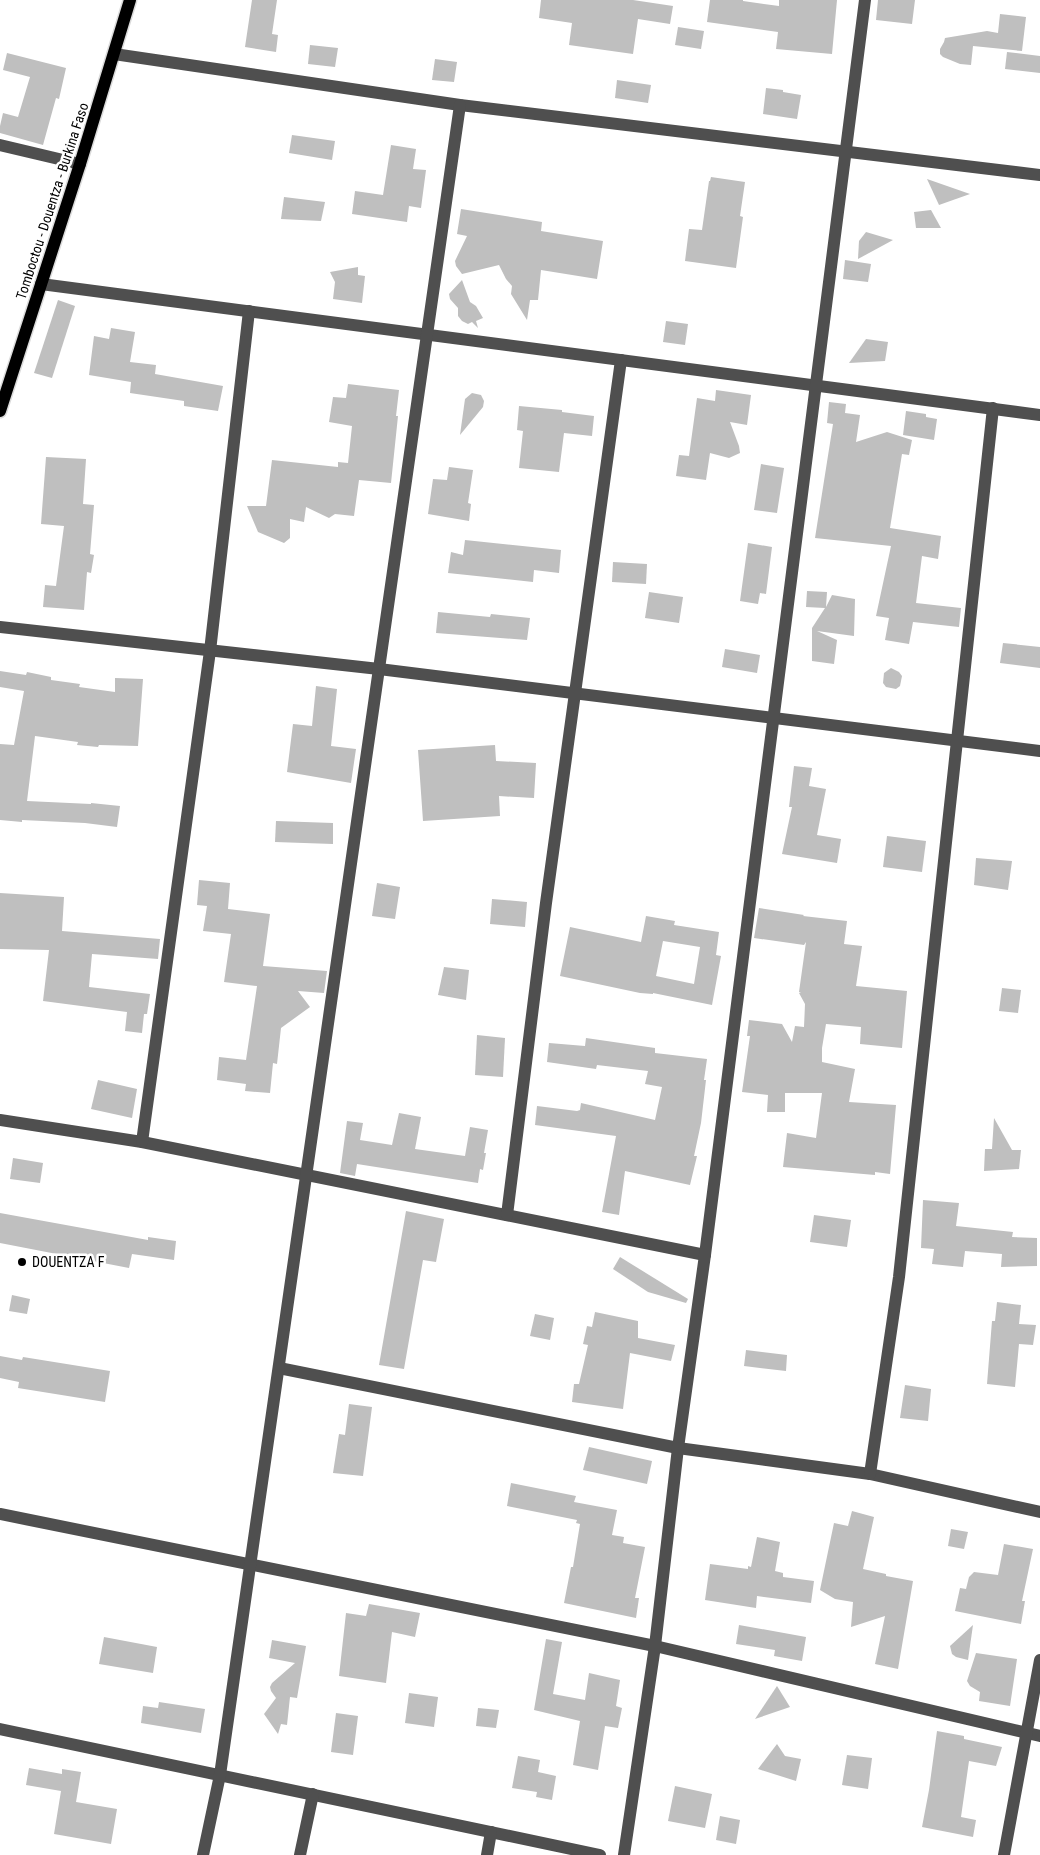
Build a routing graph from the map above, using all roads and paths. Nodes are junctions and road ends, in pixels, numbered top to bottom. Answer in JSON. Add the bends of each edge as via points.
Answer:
{"nodes":[{"id":1,"x":130,"y":0,"type":"edge"},
{"id":2,"x":865,"y":0,"type":"edge"},
{"id":3,"x":114,"y":54,"type":"junction"},
{"id":4,"x":460,"y":105,"type":"junction"},
{"id":5,"x":0,"y":145,"type":"edge"},
{"id":6,"x":846,"y":151,"type":"junction"},
{"id":7,"x":80,"y":164,"type":"junction"},
{"id":8,"x":1040,"y":174,"type":"edge"},
{"id":9,"x":41,"y":284,"type":"junction"},
{"id":10,"x":249,"y":311,"type":"junction"},
{"id":11,"x":427,"y":335,"type":"junction"},
{"id":12,"x":621,"y":360,"type":"junction"},
{"id":13,"x":816,"y":385,"type":"junction"},
{"id":14,"x":993,"y":408,"type":"junction"},
{"id":15,"x":0,"y":411,"type":"edge"},
{"id":16,"x":1040,"y":415,"type":"edge"},
{"id":17,"x":0,"y":627,"type":"edge"},
{"id":18,"x":210,"y":651,"type":"junction"},
{"id":19,"x":379,"y":670,"type":"junction"},
{"id":20,"x":575,"y":694,"type":"junction"},
{"id":21,"x":773,"y":718,"type":"junction"},
{"id":22,"x":957,"y":741,"type":"junction"},
{"id":23,"x":1040,"y":751,"type":"edge"},
{"id":24,"x":0,"y":1120,"type":"edge"},
{"id":25,"x":142,"y":1142,"type":"junction"},
{"id":26,"x":306,"y":1175,"type":"junction"},
{"id":27,"x":506,"y":1215,"type":"junction"},
{"id":28,"x":705,"y":1255,"type":"junction"},
{"id":29,"x":279,"y":1368,"type":"junction"},
{"id":30,"x":678,"y":1448,"type":"junction"},
{"id":31,"x":870,"y":1474,"type":"junction"},
{"id":32,"x":1040,"y":1512,"type":"edge"},
{"id":33,"x":0,"y":1514,"type":"edge"},
{"id":34,"x":250,"y":1564,"type":"junction"},
{"id":35,"x":655,"y":1646,"type":"junction"},
{"id":36,"x":1040,"y":1660,"type":"edge"},
{"id":37,"x":0,"y":1729,"type":"edge"},
{"id":38,"x":1027,"y":1733,"type":"junction"},
{"id":39,"x":1040,"y":1736,"type":"edge"},
{"id":40,"x":220,"y":1775,"type":"junction"},
{"id":41,"x":313,"y":1794,"type":"junction"},
{"id":42,"x":491,"y":1832,"type":"junction"},
{"id":43,"x":203,"y":1855,"type":"edge"},
{"id":44,"x":300,"y":1855,"type":"edge"},
{"id":45,"x":487,"y":1855,"type":"edge"},
{"id":46,"x":600,"y":1855,"type":"edge"},
{"id":47,"x":624,"y":1855,"type":"edge"},
{"id":48,"x":1004,"y":1855,"type":"edge"}],
"edges":[{"from":1,"to":3,"type":"main road","name":"Tomboctou - Douentza - Burkina Faso"},
{"from":2,"to":6,"type":"street"},
{"from":3,"to":4,"type":"street"},
{"from":3,"to":7,"type":"main road","name":"Tomboctou - Douentza - Burkina Faso"},
{"from":4,"to":6,"type":"street"},
{"from":4,"to":11,"type":"street"},
{"from":5,"to":7,"type":"street"},
{"from":6,"to":8,"type":"street"},
{"from":6,"to":13,"type":"street"},
{"from":7,"to":9,"type":"main road","name":"Tomboctou - Douentza - Burkina Faso"},
{"from":9,"to":10,"type":"street"},
{"from":9,"to":15,"type":"main road","name":"Tomboctou - Douentza - Burkina Faso"},
{"from":10,"to":11,"type":"street"},
{"from":10,"to":18,"type":"street"},
{"from":11,"to":12,"type":"street"},
{"from":11,"to":19,"type":"street"},
{"from":12,"to":13,"type":"street"},
{"from":12,"to":20,"type":"street"},
{"from":13,"to":14,"type":"street"},
{"from":13,"to":21,"type":"street"},
{"from":14,"to":16,"type":"street"},
{"from":14,"to":22,"type":"street"},
{"from":17,"to":18,"type":"street"},
{"from":18,"to":19,"type":"street"},
{"from":18,"to":25,"type":"street"},
{"from":19,"to":20,"type":"street"},
{"from":19,"to":26,"type":"street"},
{"from":20,"to":21,"type":"street"},
{"from":20,"to":27,"type":"street"},
{"from":21,"to":22,"type":"street"},
{"from":21,"to":28,"type":"street"},
{"from":22,"to":23,"type":"street"},
{"from":22,"to":31,"type":"street","via":[[899,1277]]},
{"from":24,"to":25,"type":"street"},
{"from":25,"to":26,"type":"street"},
{"from":26,"to":27,"type":"street"},
{"from":26,"to":29,"type":"street"},
{"from":27,"to":28,"type":"street"},
{"from":28,"to":30,"type":"street"},
{"from":29,"to":30,"type":"street"},
{"from":29,"to":34,"type":"street"},
{"from":30,"to":31,"type":"street"},
{"from":30,"to":35,"type":"street"},
{"from":31,"to":32,"type":"street"},
{"from":33,"to":34,"type":"street"},
{"from":34,"to":35,"type":"street"},
{"from":34,"to":40,"type":"street"},
{"from":35,"to":38,"type":"street"},
{"from":35,"to":47,"type":"street"},
{"from":36,"to":38,"type":"street"},
{"from":37,"to":40,"type":"street"},
{"from":38,"to":39,"type":"street"},
{"from":38,"to":48,"type":"street"},
{"from":40,"to":41,"type":"street"},
{"from":40,"to":43,"type":"street"},
{"from":41,"to":42,"type":"street"},
{"from":41,"to":44,"type":"street"},
{"from":42,"to":45,"type":"street"},
{"from":42,"to":46,"type":"street"}]}
